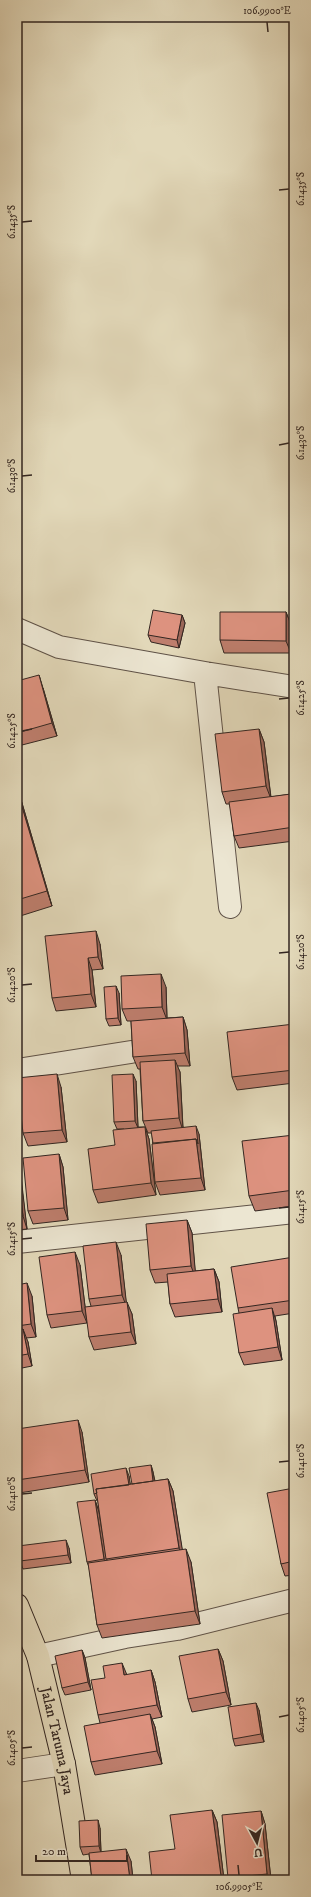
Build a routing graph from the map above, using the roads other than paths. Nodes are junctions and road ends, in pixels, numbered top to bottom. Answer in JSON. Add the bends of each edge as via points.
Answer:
{"nodes":[{"id":1,"x":17,"y":629,"type":"edge"},
{"id":2,"x":205,"y":674,"type":"junction"},
{"id":3,"x":294,"y":687,"type":"edge"},
{"id":4,"x":230,"y":908,"type":"dead end"},
{"id":5,"x":131,"y":1052,"type":"edge"},
{"id":6,"x":17,"y":1070,"type":"edge"},
{"id":7,"x":294,"y":1212,"type":"edge"},
{"id":8,"x":17,"y":1242,"type":"edge"},
{"id":9,"x":294,"y":1600,"type":"edge"},
{"id":10,"x":17,"y":1605,"type":"edge"},
{"id":11,"x":38,"y":1656,"type":"junction"},
{"id":12,"x":64,"y":1764,"type":"junction"},
{"id":13,"x":17,"y":1771,"type":"edge"},
{"id":14,"x":83,"y":1880,"type":"edge"}],
"edges":[{"from":1,"to":2,"type":"street","via":[[59,647]]},
{"from":2,"to":3,"type":"street"},
{"from":2,"to":4,"type":"street"},
{"from":5,"to":6,"type":"street"},
{"from":7,"to":8,"type":"street"},
{"from":9,"to":11,"type":"street","via":[[177,1629],[125,1637]]},
{"from":10,"to":11,"type":"main road","name":"Jalan Taruma Jaya"},
{"from":11,"to":12,"type":"main road","name":"Jalan Taruma Jaya"},
{"from":12,"to":13,"type":"street"},
{"from":12,"to":14,"type":"main road","name":"Jalan Taruma Jaya"}]}
